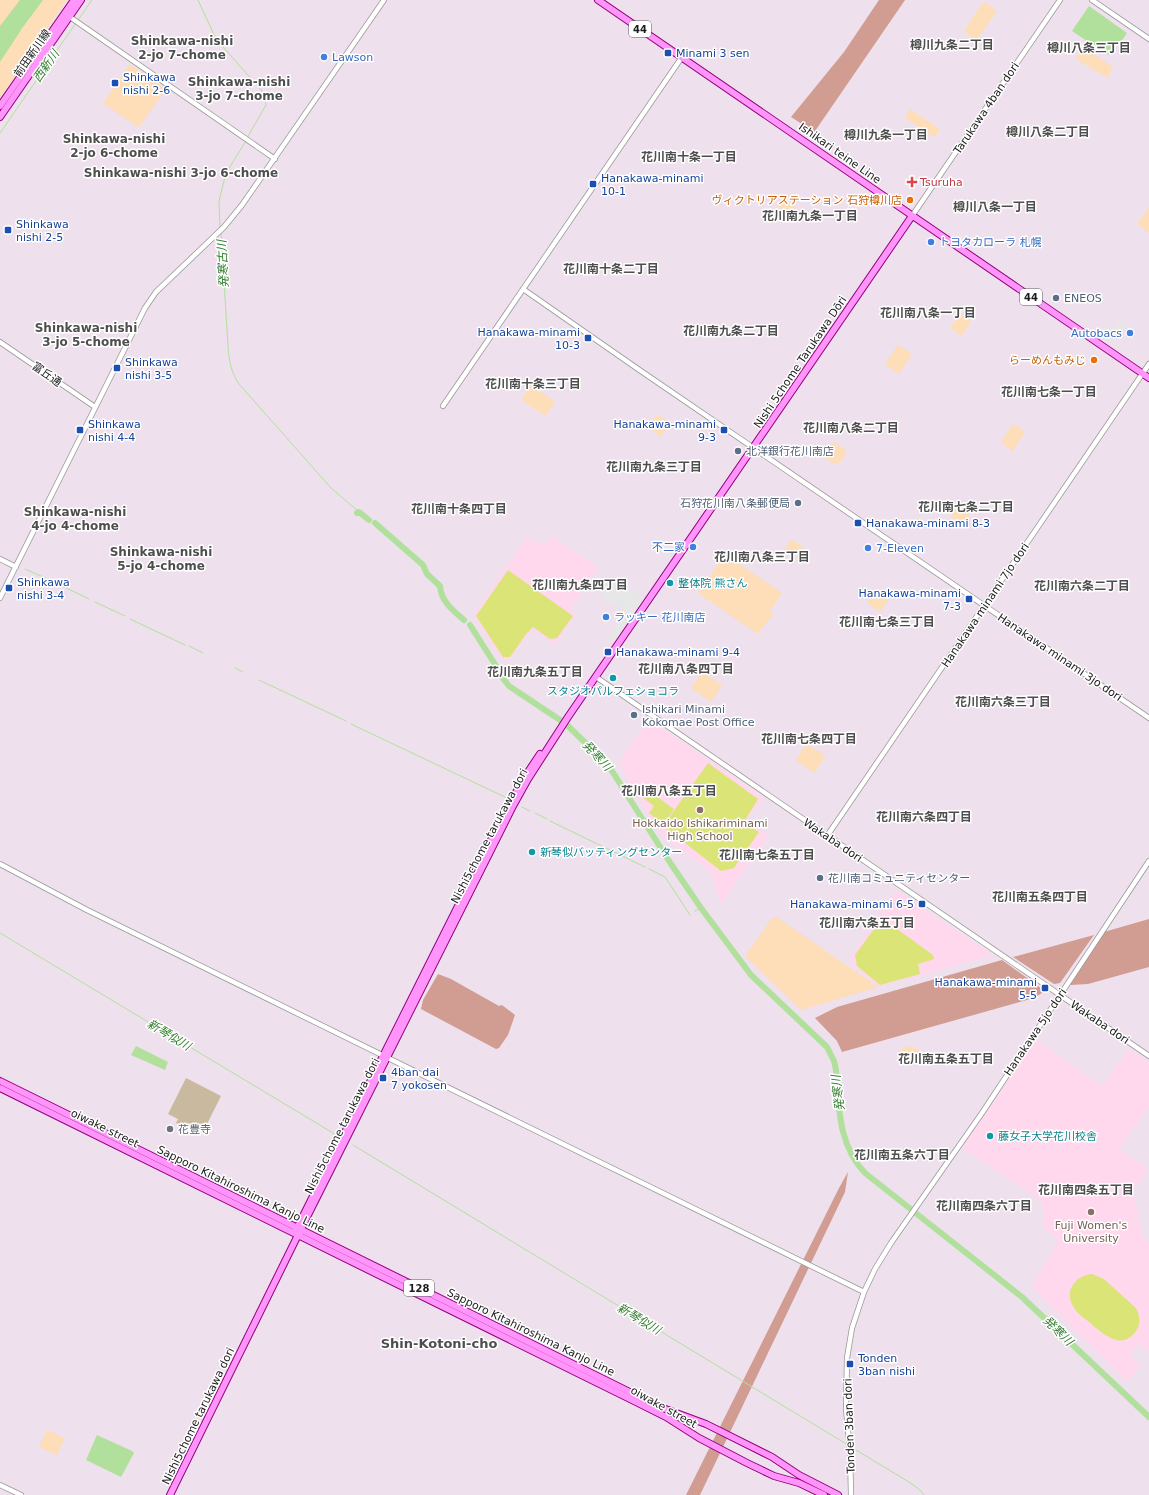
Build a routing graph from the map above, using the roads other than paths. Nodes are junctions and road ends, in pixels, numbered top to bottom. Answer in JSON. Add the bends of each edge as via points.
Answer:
{"nodes":[{"id":1,"x":74,"y":0,"type":"edge"},
{"id":2,"x":81,"y":0,"type":"edge"},
{"id":3,"x":384,"y":0,"type":"edge"},
{"id":4,"x":598,"y":0,"type":"edge"},
{"id":5,"x":1060,"y":0,"type":"edge"},
{"id":6,"x":1092,"y":0,"type":"edge"},
{"id":7,"x":67,"y":15,"type":"junction"},
{"id":8,"x":1149,"y":39,"type":"edge"},
{"id":9,"x":682,"y":57,"type":"junction"},
{"id":10,"x":0,"y":106,"type":"edge"},
{"id":11,"x":0,"y":117,"type":"edge"},
{"id":12,"x":275,"y":159,"type":"junction"},
{"id":13,"x":912,"y":216,"type":"junction"},
{"id":14,"x":524,"y":289,"type":"junction"},
{"id":15,"x":0,"y":342,"type":"edge"},
{"id":16,"x":1149,"y":364,"type":"edge"},
{"id":17,"x":1143,"y":374,"type":"junction"},
{"id":18,"x":1149,"y":378,"type":"edge"},
{"id":19,"x":443,"y":406,"type":"dead end"},
{"id":20,"x":95,"y":407,"type":"junction"},
{"id":21,"x":754,"y":447,"type":"junction"},
{"id":22,"x":0,"y":559,"type":"edge"},
{"id":23,"x":16,"y":567,"type":"junction"},
{"id":24,"x":0,"y":598,"type":"edge"},
{"id":25,"x":984,"y":605,"type":"junction"},
{"id":26,"x":596,"y":678,"type":"junction"},
{"id":27,"x":568,"y":718,"type":"joint"},
{"id":28,"x":1149,"y":718,"type":"edge"},
{"id":29,"x":827,"y":836,"type":"junction"},
{"id":30,"x":1149,"y":861,"type":"edge"},
{"id":31,"x":0,"y":864,"type":"edge"},
{"id":32,"x":1060,"y":995,"type":"junction"},
{"id":33,"x":1149,"y":1056,"type":"edge"},
{"id":34,"x":386,"y":1057,"type":"junction"},
{"id":35,"x":0,"y":1082,"type":"edge"},
{"id":36,"x":0,"y":1088,"type":"edge"},
{"id":37,"x":903,"y":1226,"type":"joint"},
{"id":38,"x":298,"y":1232,"type":"junction"},
{"id":39,"x":864,"y":1292,"type":"junction"},
{"id":40,"x":0,"y":1485,"type":"edge"},
{"id":41,"x":21,"y":1495,"type":"edge"},
{"id":42,"x":165,"y":1495,"type":"edge"},
{"id":43,"x":170,"y":1495,"type":"edge"},
{"id":44,"x":824,"y":1495,"type":"edge"},
{"id":45,"x":838,"y":1495,"type":"edge"},
{"id":46,"x":851,"y":1495,"type":"edge"}],
"edges":[{"from":1,"to":7,"type":"main road","name":"前田新川線"},
{"from":2,"to":7,"type":"main road","name":"前田新川線"},
{"from":3,"to":12,"type":"street"},
{"from":4,"to":9,"type":"main road","name":"Ishikari teine Line","number":"44"},
{"from":5,"to":13,"type":"street","name":"Tarukawa 4ban dori"},
{"from":6,"to":8,"type":"street"},
{"from":7,"to":10,"type":"main road","name":"前田新川線"},
{"from":7,"to":11,"type":"main road","name":"前田新川線"},
{"from":7,"to":12,"type":"street"},
{"from":9,"to":13,"type":"main road","name":"Ishikari teine Line","number":"44"},
{"from":9,"to":14,"type":"street"},
{"from":12,"to":20,"type":"street","via":[[224,227],[156,292],[134,328]]},
{"from":13,"to":17,"type":"main road","name":"Ishikari teine Line","number":"44"},
{"from":13,"to":21,"type":"main road","name":"Nishi 5chome Tarukawa Dōri"},
{"from":14,"to":19,"type":"street"},
{"from":14,"to":21,"type":"street","name":"Hanakawa minami 3jo dori"},
{"from":15,"to":20,"type":"street","name":"富丘通"},
{"from":16,"to":17,"type":"street","name":"Hanakawa minami 7jo dori"},
{"from":17,"to":18,"type":"main road","name":"Ishikari teine Line","number":"44"},
{"from":17,"to":25,"type":"street","name":"Hanakawa minami 7jo dori"},
{"from":20,"to":23,"type":"street"},
{"from":21,"to":25,"type":"street","name":"Hanakawa minami 3jo dori"},
{"from":21,"to":26,"type":"main road","name":"Nishi 5chome Tarukawa Dōri"},
{"from":22,"to":23,"type":"street"},
{"from":23,"to":24,"type":"street"},
{"from":25,"to":28,"type":"street","name":"Hanakawa minami 3jo dori"},
{"from":25,"to":29,"type":"street","name":"Hanakawa minami 7jo dori"},
{"from":26,"to":27,"type":"main road","name":"Nishi 5chome Tarukawa Dōri"},
{"from":26,"to":29,"type":"street","name":"Wakaba dori"},
{"from":27,"to":34,"type":"main road","name":"Nishi5chome tarukawa dori","via":[[554,733],[505,812]]},
{"from":29,"to":32,"type":"street","name":"Wakaba dori"},
{"from":30,"to":32,"type":"street","name":"Hanakawa 5jo dori"},
{"from":31,"to":34,"type":"street","via":[[87,910]]},
{"from":32,"to":33,"type":"street","name":"Wakaba dori"},
{"from":32,"to":37,"type":"street","name":"Hanakawa 5jo dori"},
{"from":34,"to":38,"type":"main road","name":"Nishi5chome tarukawa dori"},
{"from":34,"to":39,"type":"street"},
{"from":35,"to":38,"type":"main road","name":"Sapporo Kitahiroshima Kanjo Line","number":"128"},
{"from":36,"to":38,"type":"main road","name":"oiwake street","number":"128"},
{"from":37,"to":39,"type":"street","name":"Tonden 3ban dori","via":[[875,1269]]},
{"from":38,"to":42,"type":"main road","name":"Nishi5chome tarukawa dori"},
{"from":38,"to":43,"type":"main road","name":"Nishi5chome tarukawa dori"},
{"from":38,"to":44,"type":"main road","name":"oiwake street","number":"128","via":[[659,1414],[747,1463]]},
{"from":38,"to":45,"type":"main road","name":"Sapporo Kitahiroshima Kanjo Line","number":"128","via":[[660,1407],[706,1424],[759,1450]]},
{"from":39,"to":46,"type":"street","name":"Tonden 3ban dori","via":[[853,1323],[847,1358],[846,1409]]},
{"from":40,"to":41,"type":"street"}]}
